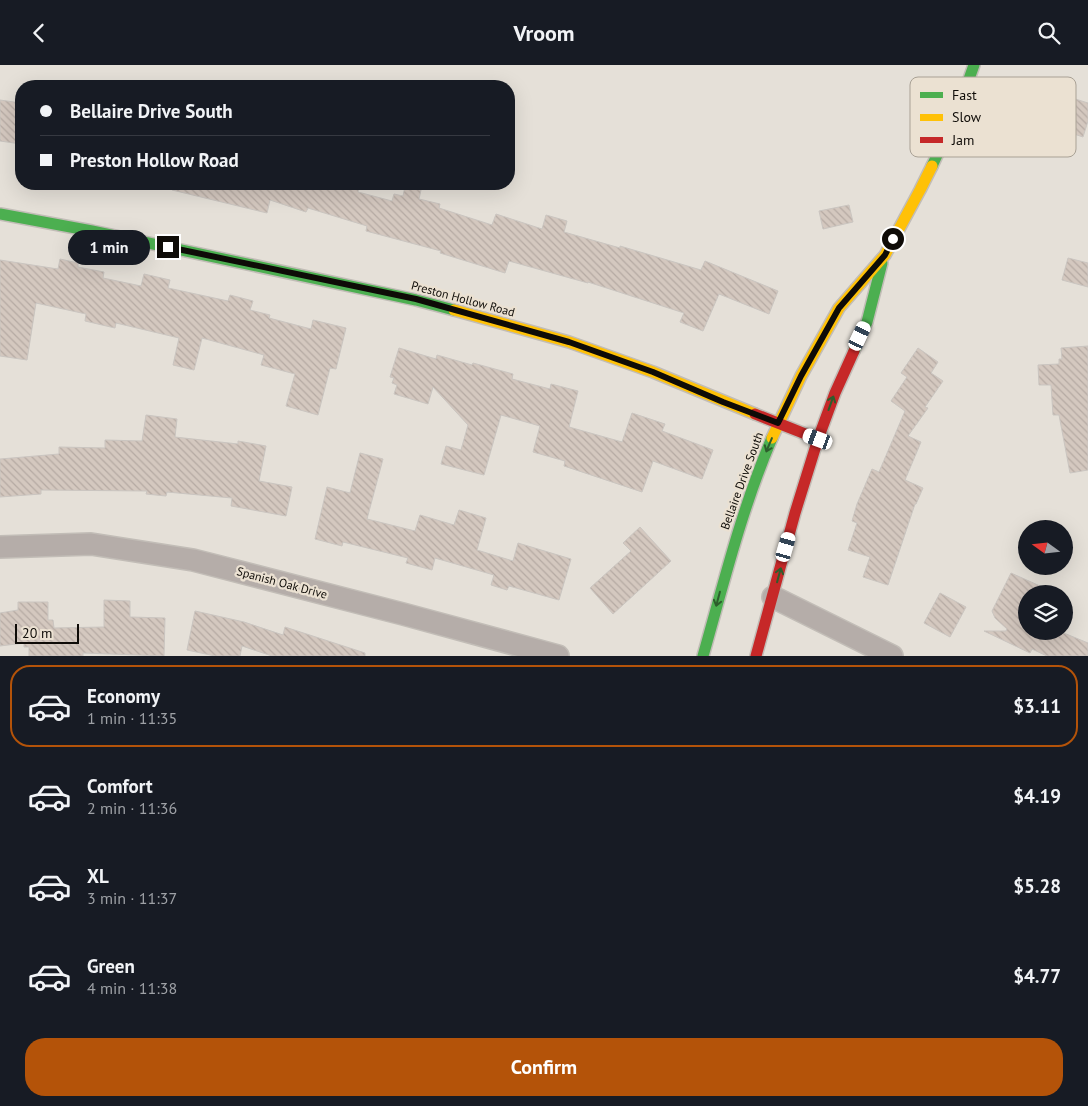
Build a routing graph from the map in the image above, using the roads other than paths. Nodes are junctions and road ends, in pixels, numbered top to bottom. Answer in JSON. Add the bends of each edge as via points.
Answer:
{"nodes":[{"id":1,"x":974,"y":65,"type":"edge"},
{"id":2,"x":970,"y":77,"type":"edge"},
{"id":3,"x":936,"y":157,"type":"edge"},
{"id":4,"x":0,"y":214,"type":"edge"},
{"id":5,"x":885,"y":255,"type":"junction"},
{"id":6,"x":778,"y":423,"type":"junction"},
{"id":7,"x":818,"y":439,"type":"junction"},
{"id":8,"x":0,"y":547,"type":"edge"},
{"id":9,"x":773,"y":597,"type":"junction"},
{"id":10,"x":558,"y":656,"type":"edge"},
{"id":11,"x":703,"y":656,"type":"edge"},
{"id":12,"x":756,"y":656,"type":"edge"},
{"id":13,"x":892,"y":656,"type":"edge"}],
"edges":[{"from":1,"to":2,"type":"main road","name":"Bellaire Drive South"},
{"from":3,"to":5,"type":"main road","name":"Bellaire Drive South"},
{"from":4,"to":6,"type":"main road","name":"Preston Hollow Road","via":[[416,299],[569,342]]},
{"from":5,"to":6,"type":"main road","name":"Bellaire Drive South","via":[[839,308]]},
{"from":7,"to":5,"type":"main road","name":"Bellaire Drive South","one_way":true,"via":[[867,322]]},
{"from":6,"to":7,"type":"main road","name":"Preston Hollow Road"},
{"from":6,"to":11,"type":"main road","name":"Bellaire Drive South","one_way":true,"via":[[742,517]]},
{"from":9,"to":7,"type":"main road","name":"Bellaire Drive South","one_way":true},
{"from":8,"to":10,"type":"street","name":"Spanish Oak Drive","via":[[91,544],[193,560]]},
{"from":9,"to":12,"type":"main road","name":"Bellaire Drive South"},
{"from":9,"to":13,"type":"street"}]}
